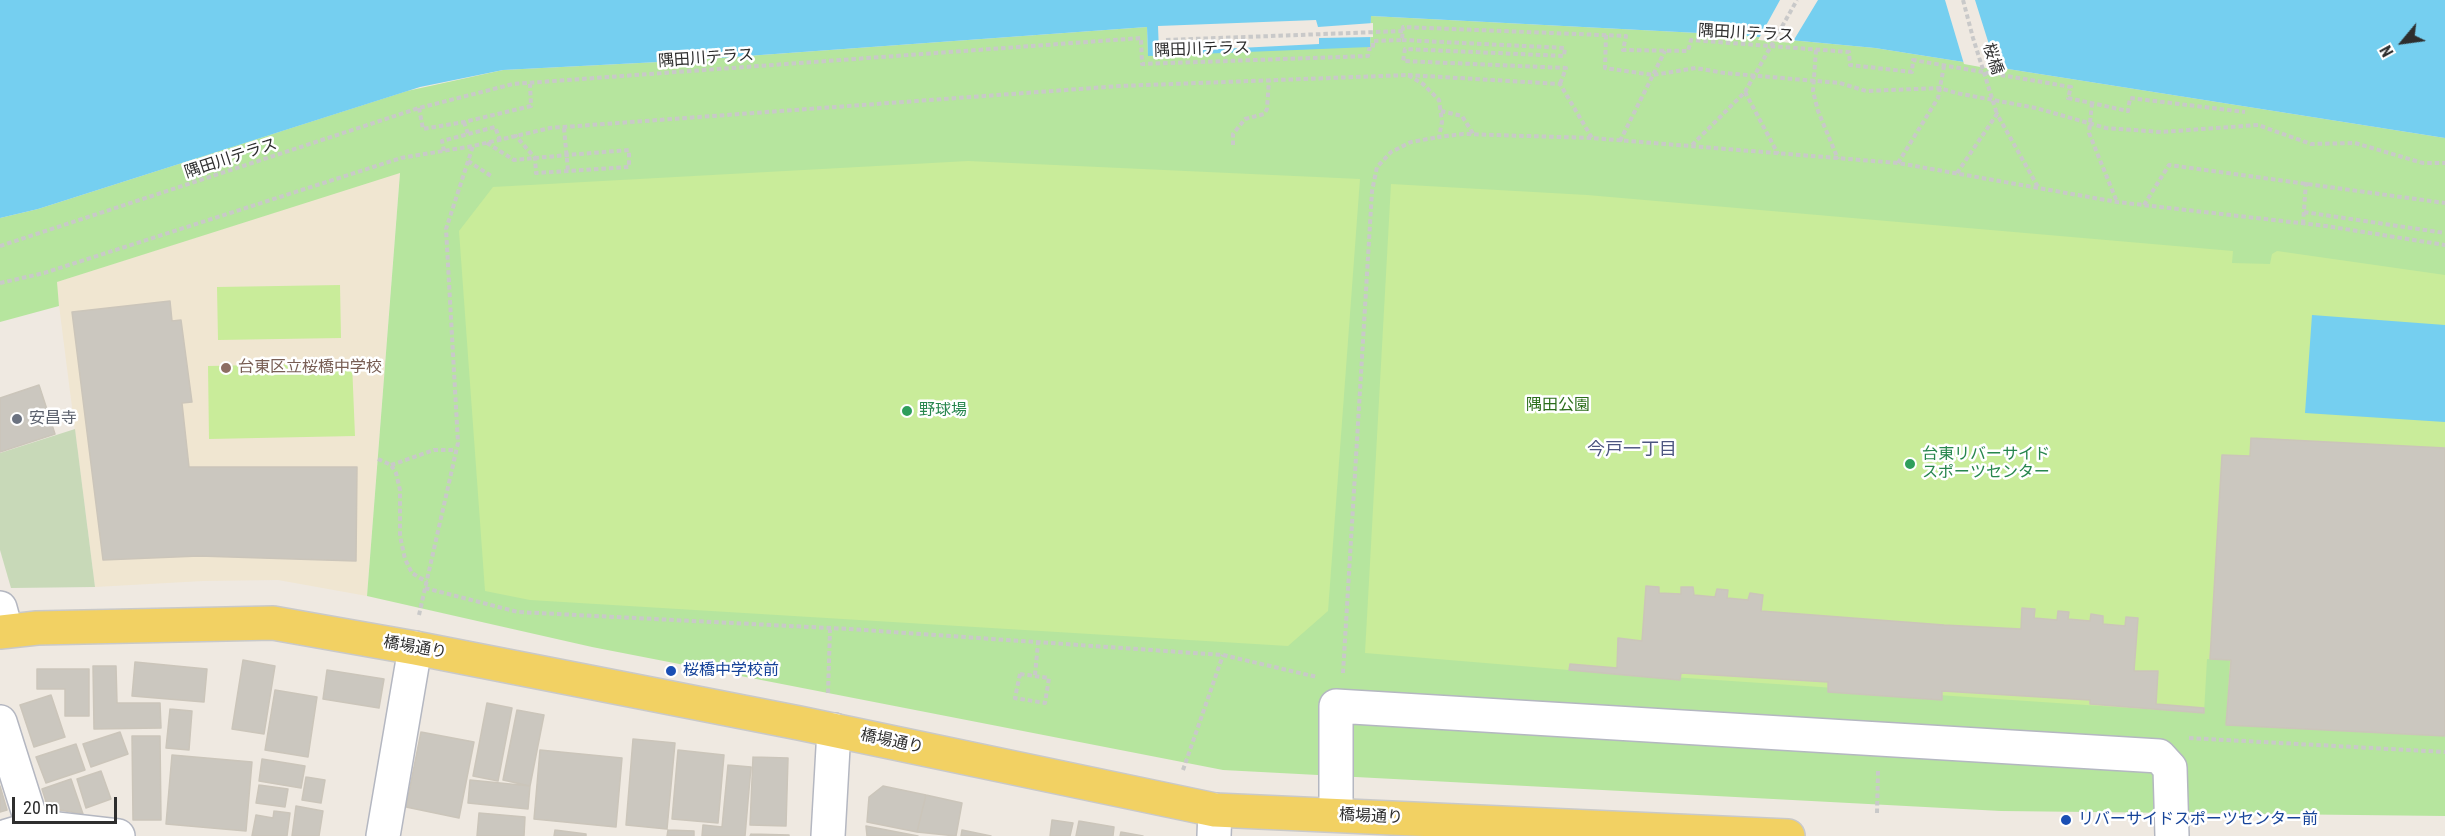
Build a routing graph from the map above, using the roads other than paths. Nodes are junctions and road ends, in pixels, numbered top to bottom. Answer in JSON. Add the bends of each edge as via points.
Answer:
{"nodes":[{"id":1,"x":2,"y":624,"type":"edge"},
{"id":2,"x":417,"y":633,"type":"junction"},
{"id":3,"x":831,"y":715,"type":"junction"},
{"id":4,"x":0,"y":722,"type":"edge"},
{"id":5,"x":1336,"y":815,"type":"junction"},
{"id":6,"x":1214,"y":823,"type":"edge"},
{"id":7,"x":1389,"y":827,"type":"edge"},
{"id":8,"x":1534,"y":831,"type":"edge"},
{"id":9,"x":26,"y":833,"type":"edge"},
{"id":10,"x":1688,"y":833,"type":"edge"},
{"id":11,"x":118,"y":836,"type":"edge"},
{"id":12,"x":383,"y":836,"type":"edge"},
{"id":13,"x":828,"y":836,"type":"edge"},
{"id":14,"x":1788,"y":836,"type":"edge"},
{"id":15,"x":2172,"y":836,"type":"edge"}],
"edges":[{"from":1,"to":2,"type":"main road","name":"橋場通り","via":[[37,627],[273,623]]},
{"from":2,"to":3,"type":"main road","name":"橋場通り"},
{"from":2,"to":12,"type":"street"},
{"from":3,"to":6,"type":"main road","name":"橋場通り"},
{"from":3,"to":13,"type":"street"},
{"from":4,"to":9,"type":"street"},
{"from":5,"to":6,"type":"main road","name":"橋場通り"},
{"from":5,"to":7,"type":"main road","name":"橋場通り"},
{"from":5,"to":15,"type":"street","via":[[1336,706],[2159,756],[2170,768]]},
{"from":7,"to":8,"type":"main road","name":"橋場通り"},
{"from":8,"to":10,"type":"main road","name":"橋場通り"},
{"from":9,"to":11,"type":"street","via":[[62,829]]},
{"from":10,"to":14,"type":"main road","name":"橋場通り"}]}
